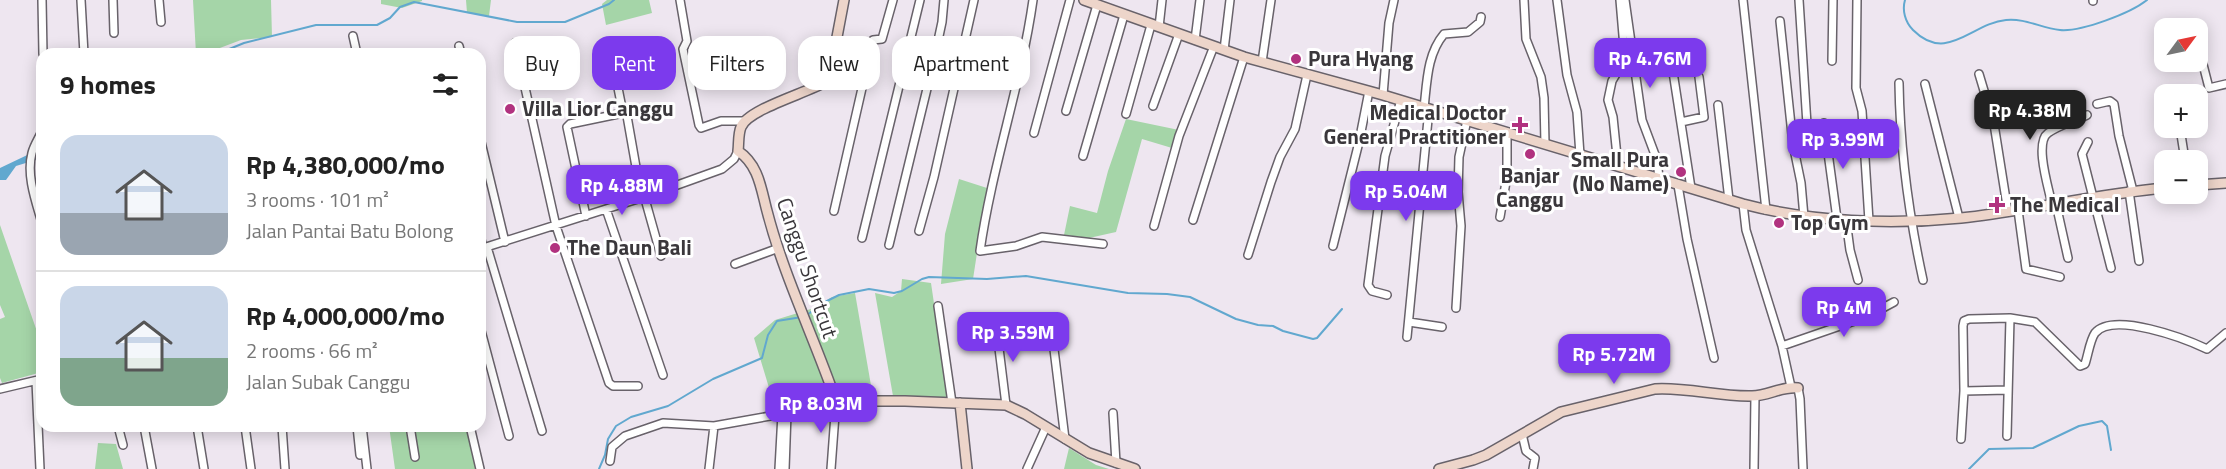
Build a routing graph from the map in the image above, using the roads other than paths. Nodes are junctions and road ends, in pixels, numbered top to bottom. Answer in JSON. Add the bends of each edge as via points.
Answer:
{"nodes":[{"id":1,"x":42,"y":0,"type":"edge"},
{"id":2,"x":81,"y":0,"type":"edge"},
{"id":3,"x":113,"y":0,"type":"edge"},
{"id":4,"x":159,"y":0,"type":"edge"},
{"id":5,"x":680,"y":0,"type":"edge"},
{"id":6,"x":844,"y":0,"type":"edge"},
{"id":7,"x":893,"y":0,"type":"edge"},
{"id":8,"x":920,"y":0,"type":"edge"},
{"id":9,"x":944,"y":0,"type":"edge"},
{"id":10,"x":974,"y":0,"type":"edge"},
{"id":11,"x":1033,"y":0,"type":"edge"},
{"id":12,"x":1070,"y":0,"type":"edge"},
{"id":13,"x":1162,"y":0,"type":"edge"},
{"id":14,"x":1200,"y":0,"type":"edge"},
{"id":15,"x":1230,"y":0,"type":"edge"},
{"id":16,"x":1271,"y":0,"type":"edge"},
{"id":17,"x":1394,"y":0,"type":"edge"},
{"id":18,"x":1524,"y":0,"type":"edge"},
{"id":19,"x":1557,"y":0,"type":"edge"},
{"id":20,"x":1620,"y":0,"type":"edge"},
{"id":21,"x":1625,"y":0,"type":"edge"},
{"id":22,"x":1743,"y":0,"type":"edge"},
{"id":23,"x":1800,"y":0,"type":"edge"},
{"id":24,"x":1833,"y":0,"type":"edge"},
{"id":25,"x":1857,"y":0,"type":"edge"},
{"id":26,"x":1090,"y":2,"type":"edge"},
{"id":27,"x":1124,"y":15,"type":"junction"},
{"id":28,"x":1481,"y":17,"type":"dead end"},
{"id":29,"x":1780,"y":21,"type":"dead end"},
{"id":30,"x":161,"y":22,"type":"dead end"},
{"id":31,"x":1155,"y":26,"type":"junction"},
{"id":32,"x":114,"y":33,"type":"dead end"},
{"id":33,"x":1179,"y":34,"type":"junction"},
{"id":34,"x":353,"y":36,"type":"dead end"},
{"id":35,"x":1195,"y":40,"type":"junction"},
{"id":36,"x":1214,"y":46,"type":"junction"},
{"id":37,"x":43,"y":48,"type":"edge"},
{"id":38,"x":84,"y":48,"type":"edge"},
{"id":39,"x":356,"y":48,"type":"edge"},
{"id":40,"x":1224,"y":50,"type":"junction"},
{"id":41,"x":1244,"y":57,"type":"junction"},
{"id":42,"x":1671,"y":59,"type":"dead end"},
{"id":43,"x":1832,"y":61,"type":"dead end"},
{"id":44,"x":1262,"y":62,"type":"junction"},
{"id":45,"x":2205,"y":72,"type":"edge"},
{"id":46,"x":1979,"y":74,"type":"dead end"},
{"id":47,"x":1307,"y":75,"type":"junction"},
{"id":48,"x":1699,"y":77,"type":"dead end"},
{"id":49,"x":1899,"y":83,"type":"dead end"},
{"id":50,"x":1925,"y":84,"type":"dead end"},
{"id":51,"x":2226,"y":84,"type":"edge"},
{"id":52,"x":526,"y":90,"type":"edge"},
{"id":53,"x":618,"y":90,"type":"edge"},
{"id":54,"x":1369,"y":91,"type":"junction"},
{"id":55,"x":1383,"y":95,"type":"junction"},
{"id":56,"x":1401,"y":100,"type":"junction"},
{"id":57,"x":2097,"y":104,"type":"dead end"},
{"id":58,"x":1718,"y":105,"type":"dead end"},
{"id":59,"x":1153,"y":106,"type":"dead end"},
{"id":60,"x":1426,"y":108,"type":"junction"},
{"id":61,"x":1066,"y":111,"type":"dead end"},
{"id":62,"x":623,"y":113,"type":"junction"},
{"id":63,"x":1126,"y":114,"type":"dead end"},
{"id":64,"x":2087,"y":115,"type":"dead end"},
{"id":65,"x":1467,"y":120,"type":"junction"},
{"id":66,"x":745,"y":121,"type":"junction"},
{"id":67,"x":1681,"y":122,"type":"junction"},
{"id":68,"x":1824,"y":123,"type":"dead end"},
{"id":69,"x":1507,"y":132,"type":"junction"},
{"id":70,"x":1034,"y":133,"type":"dead end"},
{"id":71,"x":2088,"y":142,"type":"dead end"},
{"id":72,"x":36,"y":144,"type":"edge"},
{"id":73,"x":1545,"y":144,"type":"junction"},
{"id":74,"x":1793,"y":144,"type":"junction"},
{"id":75,"x":738,"y":151,"type":"junction"},
{"id":76,"x":1580,"y":155,"type":"junction"},
{"id":77,"x":1083,"y":156,"type":"dead end"},
{"id":78,"x":486,"y":163,"type":"edge"},
{"id":79,"x":1618,"y":166,"type":"junction"},
{"id":80,"x":613,"y":171,"type":"dead end"},
{"id":81,"x":1659,"y":178,"type":"junction"},
{"id":82,"x":2226,"y":183,"type":"edge"},
{"id":83,"x":1678,"y":184,"type":"junction"},
{"id":84,"x":2208,"y":184,"type":"edge"},
{"id":85,"x":1691,"y":188,"type":"junction"},
{"id":86,"x":2154,"y":189,"type":"edge"},
{"id":87,"x":2131,"y":191,"type":"junction"},
{"id":88,"x":644,"y":197,"type":"junction"},
{"id":89,"x":2094,"y":197,"type":"junction"},
{"id":90,"x":1729,"y":200,"type":"junction"},
{"id":91,"x":36,"y":202,"type":"edge"},
{"id":92,"x":620,"y":204,"type":"junction"},
{"id":93,"x":1743,"y":204,"type":"junction"},
{"id":94,"x":2054,"y":205,"type":"junction"},
{"id":95,"x":606,"y":209,"type":"junction"},
{"id":96,"x":1766,"y":210,"type":"junction"},
{"id":97,"x":2018,"y":210,"type":"junction"},
{"id":98,"x":834,"y":211,"type":"dead end"},
{"id":99,"x":2008,"y":212,"type":"junction"},
{"id":100,"x":586,"y":216,"type":"junction"},
{"id":101,"x":1500,"y":216,"type":"dead end"},
{"id":102,"x":1804,"y":217,"type":"junction"},
{"id":103,"x":1959,"y":218,"type":"junction"},
{"id":104,"x":1193,"y":220,"type":"dead end"},
{"id":105,"x":1841,"y":220,"type":"junction"},
{"id":106,"x":1910,"y":220,"type":"junction"},
{"id":107,"x":1869,"y":221,"type":"junction"},
{"id":108,"x":556,"y":226,"type":"junction"},
{"id":109,"x":1154,"y":226,"type":"dead end"},
{"id":110,"x":919,"y":231,"type":"dead end"},
{"id":111,"x":862,"y":238,"type":"dead end"},
{"id":112,"x":505,"y":242,"type":"junction"},
{"id":113,"x":1103,"y":244,"type":"dead end"},
{"id":114,"x":889,"y":245,"type":"dead end"},
{"id":115,"x":1334,"y":246,"type":"dead end"},
{"id":116,"x":486,"y":247,"type":"edge"},
{"id":117,"x":776,"y":249,"type":"junction"},
{"id":118,"x":1248,"y":255,"type":"dead end"},
{"id":119,"x":661,"y":256,"type":"dead end"},
{"id":120,"x":486,"y":257,"type":"edge"},
{"id":121,"x":2068,"y":258,"type":"dead end"},
{"id":122,"x":2139,"y":261,"type":"dead end"},
{"id":123,"x":735,"y":264,"type":"dead end"},
{"id":124,"x":2111,"y":268,"type":"dead end"},
{"id":125,"x":2060,"y":277,"type":"dead end"},
{"id":126,"x":1858,"y":280,"type":"dead end"},
{"id":127,"x":1923,"y":280,"type":"dead end"},
{"id":128,"x":1387,"y":295,"type":"dead end"},
{"id":129,"x":1894,"y":302,"type":"dead end"},
{"id":130,"x":938,"y":306,"type":"dead end"},
{"id":131,"x":1456,"y":308,"type":"dead end"},
{"id":132,"x":2010,"y":318,"type":"junction"},
{"id":133,"x":1409,"y":322,"type":"junction"},
{"id":134,"x":996,"y":324,"type":"dead end"},
{"id":135,"x":1442,"y":327,"type":"dead end"},
{"id":136,"x":1053,"y":333,"type":"dead end"},
{"id":137,"x":2226,"y":333,"type":"edge"},
{"id":138,"x":1407,"y":337,"type":"dead end"},
{"id":139,"x":1782,"y":346,"type":"junction"},
{"id":140,"x":486,"y":350,"type":"edge"},
{"id":141,"x":1714,"y":358,"type":"dead end"},
{"id":142,"x":663,"y":375,"type":"dead end"},
{"id":143,"x":0,"y":381,"type":"edge"},
{"id":144,"x":36,"y":381,"type":"edge"},
{"id":145,"x":638,"y":386,"type":"dead end"},
{"id":146,"x":1794,"y":388,"type":"junction"},
{"id":147,"x":2,"y":389,"type":"edge"},
{"id":148,"x":2008,"y":390,"type":"junction"},
{"id":149,"x":1964,"y":391,"type":"junction"},
{"id":150,"x":1755,"y":396,"type":"junction"},
{"id":151,"x":836,"y":402,"type":"junction"},
{"id":152,"x":956,"y":403,"type":"junction"},
{"id":153,"x":1006,"y":405,"type":"junction"},
{"id":154,"x":1113,"y":413,"type":"dead end"},
{"id":155,"x":784,"y":414,"type":"junction"},
{"id":156,"x":714,"y":426,"type":"junction"},
{"id":157,"x":1046,"y":427,"type":"junction"},
{"id":158,"x":542,"y":431,"type":"dead end"},
{"id":159,"x":40,"y":432,"type":"edge"},
{"id":160,"x":120,"y":432,"type":"edge"},
{"id":161,"x":145,"y":432,"type":"edge"},
{"id":162,"x":198,"y":432,"type":"edge"},
{"id":163,"x":246,"y":432,"type":"edge"},
{"id":164,"x":282,"y":432,"type":"edge"},
{"id":165,"x":358,"y":432,"type":"edge"},
{"id":166,"x":363,"y":432,"type":"edge"},
{"id":167,"x":411,"y":432,"type":"edge"},
{"id":168,"x":471,"y":432,"type":"edge"},
{"id":169,"x":1522,"y":434,"type":"junction"},
{"id":170,"x":509,"y":436,"type":"dead end"},
{"id":171,"x":2007,"y":436,"type":"dead end"},
{"id":172,"x":1065,"y":439,"type":"junction"},
{"id":173,"x":1961,"y":439,"type":"dead end"},
{"id":174,"x":123,"y":445,"type":"dead end"},
{"id":175,"x":360,"y":455,"type":"dead end"},
{"id":176,"x":415,"y":457,"type":"dead end"},
{"id":177,"x":610,"y":461,"type":"dead end"},
{"id":178,"x":1116,"y":463,"type":"junction"},
{"id":179,"x":40,"y":469,"type":"edge"},
{"id":180,"x":152,"y":469,"type":"edge"},
{"id":181,"x":204,"y":469,"type":"edge"},
{"id":182,"x":251,"y":469,"type":"edge"},
{"id":183,"x":285,"y":469,"type":"edge"},
{"id":184,"x":367,"y":469,"type":"edge"},
{"id":185,"x":480,"y":469,"type":"edge"},
{"id":186,"x":710,"y":469,"type":"edge"},
{"id":187,"x":779,"y":469,"type":"edge"},
{"id":188,"x":785,"y":469,"type":"edge"},
{"id":189,"x":831,"y":469,"type":"edge"},
{"id":190,"x":967,"y":469,"type":"edge"},
{"id":191,"x":1027,"y":469,"type":"edge"},
{"id":192,"x":1135,"y":469,"type":"edge"},
{"id":193,"x":1443,"y":469,"type":"edge"},
{"id":194,"x":1533,"y":469,"type":"edge"},
{"id":195,"x":1754,"y":469,"type":"edge"},
{"id":196,"x":1803,"y":469,"type":"edge"}],
"edges":[{"from":1,"to":37,"type":"street"},
{"from":2,"to":38,"type":"street"},
{"from":3,"to":32,"type":"street"},
{"from":4,"to":30,"type":"street"},
{"from":5,"to":66,"type":"street","via":[[687,41],[683,49],[699,125],[701,128],[721,121]]},
{"from":6,"to":66,"type":"street","via":[[830,74],[825,82]]},
{"from":7,"to":98,"type":"street","via":[[882,39],[873,40]]},
{"from":8,"to":111,"type":"street"},
{"from":9,"to":114,"type":"street","via":[[933,64]]},
{"from":10,"to":110,"type":"street"},
{"from":11,"to":113,"type":"street","via":[[980,251],[1016,246],[1041,237]]},
{"from":12,"to":70,"type":"street"},
{"from":13,"to":31,"type":"street"},
{"from":14,"to":35,"type":"street"},
{"from":15,"to":40,"type":"street"},
{"from":16,"to":44,"type":"street"},
{"from":17,"to":55,"type":"street"},
{"from":18,"to":73,"type":"street","via":[[1526,39],[1541,77]]},
{"from":19,"to":76,"type":"street","via":[[1567,75],[1577,112]]},
{"from":20,"to":79,"type":"street","via":[[1625,59],[1612,81],[1608,100]]},
{"from":21,"to":81,"type":"street","via":[[1642,120],[1657,160]]},
{"from":22,"to":96,"type":"street"},
{"from":23,"to":74,"type":"street","via":[[1808,140]]},
{"from":24,"to":43,"type":"street"},
{"from":25,"to":107,"type":"street","via":[[1856,88],[1862,111]]},
{"from":26,"to":27,"type":"street"},
{"from":26,"to":61,"type":"street"},
{"from":27,"to":31,"type":"street"},
{"from":27,"to":77,"type":"street"},
{"from":28,"to":60,"type":"street","via":[[1468,32],[1444,34],[1435,44],[1426,80]]},
{"from":29,"to":74,"type":"street"},
{"from":31,"to":33,"type":"street"},
{"from":31,"to":63,"type":"street"},
{"from":33,"to":35,"type":"street"},
{"from":33,"to":59,"type":"street"},
{"from":34,"to":39,"type":"street"},
{"from":35,"to":36,"type":"street"},
{"from":36,"to":40,"type":"street"},
{"from":36,"to":109,"type":"street","via":[[1179,136]]},
{"from":40,"to":41,"type":"street"},
{"from":41,"to":44,"type":"street"},
{"from":41,"to":104,"type":"street"},
{"from":42,"to":67,"type":"street"},
{"from":44,"to":47,"type":"street"},
{"from":45,"to":51,"type":"street","via":[[2209,88]]},
{"from":46,"to":99,"type":"street","via":[[1994,124]]},
{"from":47,"to":54,"type":"street"},
{"from":47,"to":118,"type":"street","via":[[1295,129],[1280,157]]},
{"from":48,"to":67,"type":"street","via":[[1704,117]]},
{"from":49,"to":106,"type":"street"},
{"from":50,"to":103,"type":"street"},
{"from":52,"to":108,"type":"street"},
{"from":53,"to":62,"type":"street"},
{"from":54,"to":55,"type":"street"},
{"from":54,"to":115,"type":"street"},
{"from":55,"to":56,"type":"street"},
{"from":56,"to":60,"type":"street"},
{"from":56,"to":128,"type":"street","via":[[1385,156],[1368,285],[1372,291]]},
{"from":57,"to":87,"type":"street","via":[[2114,104]]},
{"from":58,"to":90,"type":"street"},
{"from":60,"to":65,"type":"street"},
{"from":60,"to":133,"type":"street"},
{"from":62,"to":88,"type":"street","via":[[627,116]]},
{"from":62,"to":100,"type":"street","via":[[567,127]]},
{"from":64,"to":94,"type":"street","via":[[2047,133],[2042,140]]},
{"from":65,"to":69,"type":"street"},
{"from":65,"to":131,"type":"street","via":[[1458,157],[1461,226]]},
{"from":66,"to":75,"type":"street"},
{"from":67,"to":85,"type":"street"},
{"from":68,"to":105,"type":"street"},
{"from":69,"to":73,"type":"street"},
{"from":69,"to":101,"type":"street","via":[[1507,176]]},
{"from":71,"to":89,"type":"street","via":[[2082,154]]},
{"from":72,"to":91,"type":"street","via":[[30,164]]},
{"from":73,"to":76,"type":"street"},
{"from":74,"to":102,"type":"street"},
{"from":75,"to":88,"type":"street","via":[[722,169]]},
{"from":75,"to":117,"type":"street","name":"Canggu Shortcut","via":[[756,170]]},
{"from":76,"to":79,"type":"street"},
{"from":78,"to":112,"type":"street"},
{"from":79,"to":81,"type":"street"},
{"from":80,"to":92,"type":"street"},
{"from":81,"to":83,"type":"street"},
{"from":82,"to":84,"type":"street"},
{"from":83,"to":85,"type":"street"},
{"from":83,"to":141,"type":"street"},
{"from":85,"to":90,"type":"street"},
{"from":86,"to":87,"type":"street"},
{"from":87,"to":89,"type":"street"},
{"from":87,"to":122,"type":"street"},
{"from":88,"to":92,"type":"street"},
{"from":88,"to":119,"type":"street"},
{"from":89,"to":94,"type":"street"},
{"from":89,"to":124,"type":"street"},
{"from":90,"to":93,"type":"street"},
{"from":92,"to":95,"type":"street"},
{"from":93,"to":96,"type":"street"},
{"from":93,"to":139,"type":"street","via":[[1746,230]]},
{"from":94,"to":97,"type":"street"},
{"from":94,"to":121,"type":"street"},
{"from":95,"to":100,"type":"street"},
{"from":95,"to":142,"type":"street"},
{"from":96,"to":102,"type":"street"},
{"from":97,"to":99,"type":"street"},
{"from":97,"to":125,"type":"street","via":[[2026,269]]},
{"from":99,"to":103,"type":"street"},
{"from":100,"to":108,"type":"street"},
{"from":102,"to":105,"type":"street"},
{"from":103,"to":106,"type":"street"},
{"from":105,"to":107,"type":"street"},
{"from":105,"to":126,"type":"street"},
{"from":106,"to":107,"type":"street"},
{"from":106,"to":127,"type":"street"},
{"from":108,"to":112,"type":"street"},
{"from":108,"to":145,"type":"street","via":[[609,383]]},
{"from":112,"to":116,"type":"street"},
{"from":117,"to":123,"type":"street"},
{"from":117,"to":151,"type":"street","name":"Canggu Shortcut"},
{"from":120,"to":158,"type":"street"},
{"from":129,"to":139,"type":"street","via":[[1866,317]]},
{"from":130,"to":152,"type":"street"},
{"from":132,"to":137,"type":"street","via":[[2035,322],[2080,366],[2085,364],[2095,333],[2117,324],[2169,334],[2207,349]]},
{"from":132,"to":148,"type":"street"},
{"from":132,"to":149,"type":"street","via":[[1964,321]]},
{"from":133,"to":135,"type":"street"},
{"from":133,"to":138,"type":"street"},
{"from":134,"to":153,"type":"street"},
{"from":136,"to":172,"type":"street"},
{"from":139,"to":146,"type":"street"},
{"from":140,"to":170,"type":"street"},
{"from":143,"to":147,"type":"street"},
{"from":144,"to":147,"type":"street"},
{"from":146,"to":150,"type":"street"},
{"from":146,"to":196,"type":"street","via":[[1800,399]]},
{"from":148,"to":149,"type":"street"},
{"from":148,"to":171,"type":"street"},
{"from":149,"to":173,"type":"street"},
{"from":150,"to":169,"type":"street","via":[[1655,389],[1561,411]]},
{"from":150,"to":195,"type":"street"},
{"from":151,"to":152,"type":"street"},
{"from":151,"to":155,"type":"street"},
{"from":151,"to":189,"type":"street"},
{"from":152,"to":153,"type":"street"},
{"from":152,"to":190,"type":"street"},
{"from":153,"to":157,"type":"street"},
{"from":154,"to":178,"type":"street"},
{"from":155,"to":156,"type":"street"},
{"from":155,"to":187,"type":"street"},
{"from":155,"to":188,"type":"street"},
{"from":156,"to":177,"type":"street","via":[[663,423],[636,431],[612,447]]},
{"from":156,"to":186,"type":"street"},
{"from":157,"to":172,"type":"street"},
{"from":157,"to":191,"type":"street"},
{"from":159,"to":179,"type":"street"},
{"from":160,"to":174,"type":"street"},
{"from":161,"to":180,"type":"street"},
{"from":162,"to":181,"type":"street"},
{"from":163,"to":182,"type":"street"},
{"from":164,"to":183,"type":"street"},
{"from":165,"to":175,"type":"street"},
{"from":166,"to":184,"type":"street"},
{"from":167,"to":176,"type":"street"},
{"from":168,"to":185,"type":"street"},
{"from":169,"to":193,"type":"street","via":[[1479,458]]},
{"from":169,"to":194,"type":"street","via":[[1526,451],[1535,458]]},
{"from":172,"to":178,"type":"street"},
{"from":178,"to":192,"type":"street"}]}
